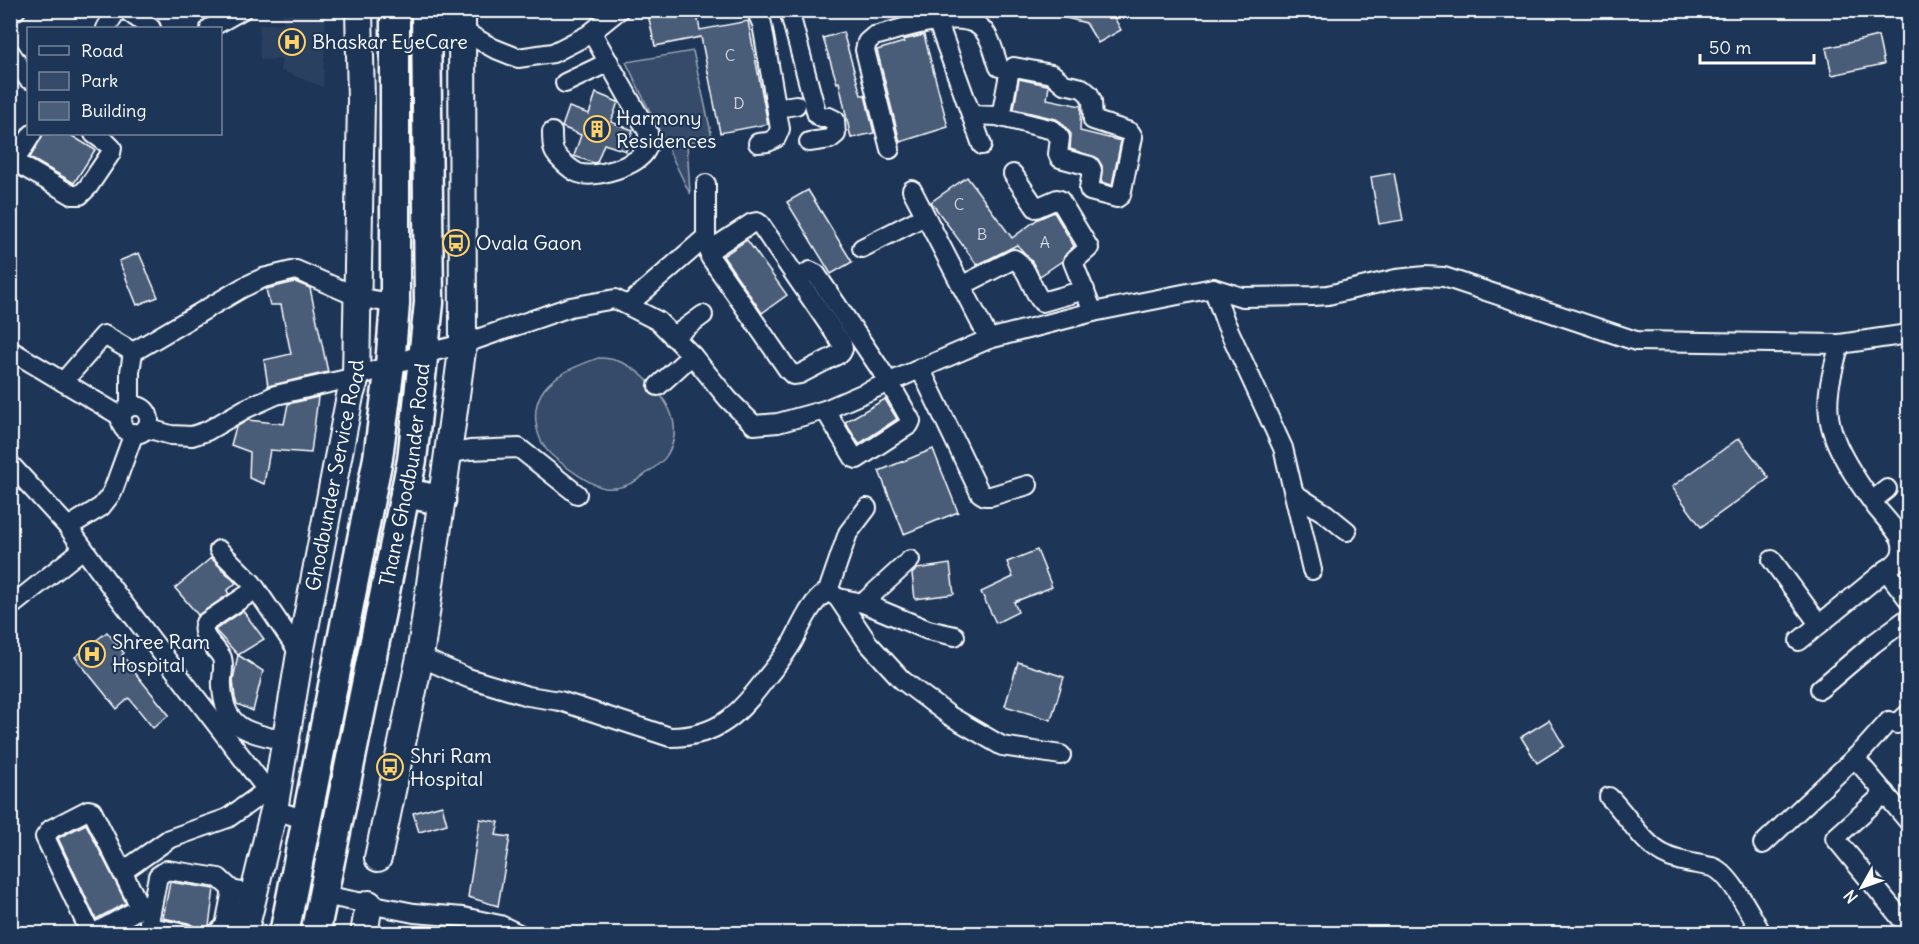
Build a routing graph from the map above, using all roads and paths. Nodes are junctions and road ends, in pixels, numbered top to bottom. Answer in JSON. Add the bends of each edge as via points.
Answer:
{"nodes":[{"id":1,"x":16,"y":10,"type":"edge"},
{"id":2,"x":117,"y":10,"type":"edge"},
{"id":3,"x":126,"y":10,"type":"edge"},
{"id":4,"x":359,"y":10,"type":"edge"},
{"id":5,"x":395,"y":10,"type":"edge"},
{"id":6,"x":619,"y":10,"type":"edge"},
{"id":7,"x":756,"y":10,"type":"edge"},
{"id":8,"x":789,"y":10,"type":"edge"},
{"id":9,"x":230,"y":13,"type":"edge"},
{"id":10,"x":10,"y":14,"type":"edge"},
{"id":11,"x":933,"y":15,"type":"edge"},
{"id":12,"x":967,"y":16,"type":"edge"},
{"id":13,"x":426,"y":20,"type":"edge"},
{"id":14,"x":462,"y":21,"type":"edge"},
{"id":15,"x":107,"y":27,"type":"edge"},
{"id":16,"x":150,"y":27,"type":"edge"},
{"id":17,"x":211,"y":27,"type":"edge"},
{"id":18,"x":592,"y":33,"type":"junction"},
{"id":19,"x":10,"y":52,"type":"edge"},
{"id":20,"x":609,"y":62,"type":"junction"},
{"id":21,"x":999,"y":67,"type":"dead end"},
{"id":22,"x":27,"y":78,"type":"edge"},
{"id":23,"x":566,"y":83,"type":"dead end"},
{"id":24,"x":796,"y":105,"type":"dead end"},
{"id":25,"x":777,"y":108,"type":"junction"},
{"id":26,"x":971,"y":115,"type":"junction"},
{"id":27,"x":1001,"y":117,"type":"junction"},
{"id":28,"x":552,"y":132,"type":"dead end"},
{"id":29,"x":31,"y":135,"type":"edge"},
{"id":30,"x":95,"y":135,"type":"edge"},
{"id":31,"x":809,"y":142,"type":"dead end"},
{"id":32,"x":758,"y":143,"type":"dead end"},
{"id":33,"x":981,"y":145,"type":"dead end"},
{"id":34,"x":890,"y":149,"type":"dead end"},
{"id":35,"x":12,"y":161,"type":"edge"},
{"id":36,"x":1012,"y":174,"type":"dead end"},
{"id":37,"x":706,"y":184,"type":"dead end"},
{"id":38,"x":912,"y":190,"type":"dead end"},
{"id":39,"x":925,"y":216,"type":"junction"},
{"id":40,"x":862,"y":248,"type":"dead end"},
{"id":41,"x":798,"y":279,"type":"junction"},
{"id":42,"x":961,"y":286,"type":"junction"},
{"id":43,"x":1213,"y":288,"type":"junction"},
{"id":44,"x":1085,"y":290,"type":"junction"},
{"id":45,"x":358,"y":297,"type":"junction"},
{"id":46,"x":395,"y":304,"type":"junction"},
{"id":47,"x":627,"y":305,"type":"junction"},
{"id":48,"x":1093,"y":312,"type":"junction"},
{"id":49,"x":703,"y":315,"type":"dead end"},
{"id":50,"x":1908,"y":334,"type":"edge"},
{"id":51,"x":674,"y":337,"type":"junction"},
{"id":52,"x":989,"y":339,"type":"junction"},
{"id":53,"x":463,"y":344,"type":"junction"},
{"id":54,"x":1840,"y":344,"type":"junction"},
{"id":55,"x":10,"y":350,"type":"edge"},
{"id":56,"x":133,"y":352,"type":"junction"},
{"id":57,"x":423,"y":354,"type":"junction"},
{"id":58,"x":692,"y":355,"type":"junction"},
{"id":59,"x":390,"y":365,"type":"junction"},
{"id":60,"x":920,"y":368,"type":"junction"},
{"id":61,"x":356,"y":377,"type":"junction"},
{"id":62,"x":63,"y":382,"type":"junction"},
{"id":63,"x":889,"y":382,"type":"junction"},
{"id":64,"x":658,"y":386,"type":"dead end"},
{"id":65,"x":276,"y":395,"type":"junction"},
{"id":66,"x":825,"y":410,"type":"junction"},
{"id":67,"x":126,"y":412,"type":"junction"},
{"id":68,"x":274,"y":414,"type":"dead end"},
{"id":69,"x":140,"y":431,"type":"junction"},
{"id":70,"x":448,"y":454,"type":"junction"},
{"id":71,"x":11,"y":466,"type":"edge"},
{"id":72,"x":1028,"y":485,"type":"dead end"},
{"id":73,"x":1887,"y":489,"type":"dead end"},
{"id":74,"x":405,"y":493,"type":"junction"},
{"id":75,"x":578,"y":494,"type":"dead end"},
{"id":76,"x":1295,"y":494,"type":"junction"},
{"id":77,"x":441,"y":500,"type":"junction"},
{"id":78,"x":1872,"y":501,"type":"junction"},
{"id":79,"x":867,"y":508,"type":"dead end"},
{"id":80,"x":68,"y":527,"type":"junction"},
{"id":81,"x":1347,"y":531,"type":"dead end"},
{"id":82,"x":1905,"y":540,"type":"edge"},
{"id":83,"x":83,"y":549,"type":"junction"},
{"id":84,"x":219,"y":550,"type":"dead end"},
{"id":85,"x":909,"y":560,"type":"dead end"},
{"id":86,"x":1772,"y":560,"type":"dead end"},
{"id":87,"x":1312,"y":570,"type":"dead end"},
{"id":88,"x":1886,"y":570,"type":"junction"},
{"id":89,"x":256,"y":589,"type":"junction"},
{"id":90,"x":833,"y":594,"type":"junction"},
{"id":91,"x":1908,"y":599,"type":"edge"},
{"id":92,"x":863,"y":603,"type":"junction"},
{"id":93,"x":10,"y":607,"type":"edge"},
{"id":94,"x":1908,"y":618,"type":"edge"},
{"id":95,"x":1819,"y":624,"type":"junction"},
{"id":96,"x":955,"y":636,"type":"dead end"},
{"id":97,"x":1800,"y":641,"type":"dead end"},
{"id":98,"x":300,"y":654,"type":"junction"},
{"id":99,"x":420,"y":657,"type":"junction"},
{"id":100,"x":1820,"y":689,"type":"dead end"},
{"id":101,"x":1908,"y":714,"type":"edge"},
{"id":102,"x":285,"y":741,"type":"junction"},
{"id":103,"x":1061,"y":755,"type":"dead end"},
{"id":104,"x":1855,"y":758,"type":"junction"},
{"id":105,"x":1885,"y":793,"type":"junction"},
{"id":106,"x":1609,"y":796,"type":"dead end"},
{"id":107,"x":270,"y":800,"type":"junction"},
{"id":108,"x":307,"y":820,"type":"junction"},
{"id":109,"x":1908,"y":821,"type":"edge"},
{"id":110,"x":1763,"y":844,"type":"dead end"},
{"id":111,"x":378,"y":858,"type":"dead end"},
{"id":112,"x":122,"y":872,"type":"junction"},
{"id":113,"x":243,"y":893,"type":"junction"},
{"id":114,"x":323,"y":895,"type":"junction"},
{"id":115,"x":369,"y":904,"type":"junction"},
{"id":116,"x":239,"y":923,"type":"edge"},
{"id":117,"x":1908,"y":927,"type":"edge"},
{"id":118,"x":92,"y":933,"type":"edge"},
{"id":119,"x":186,"y":933,"type":"edge"},
{"id":120,"x":216,"y":933,"type":"edge"},
{"id":121,"x":284,"y":933,"type":"edge"},
{"id":122,"x":315,"y":933,"type":"edge"},
{"id":123,"x":364,"y":933,"type":"edge"},
{"id":124,"x":519,"y":933,"type":"edge"},
{"id":125,"x":1762,"y":933,"type":"edge"}],
"edges":[{"from":1,"to":10,"type":"street"},
{"from":2,"to":15,"type":"street"},
{"from":3,"to":16,"type":"street"},
{"from":4,"to":45,"type":"street","name":"Ghodbunder Service Road"},
{"from":5,"to":46,"type":"main road","name":"Thane Ghodbunder Road"},
{"from":6,"to":18,"type":"street"},
{"from":7,"to":25,"type":"street"},
{"from":8,"to":31,"type":"street","via":[[817,115],[835,120],[837,128],[830,139]]},
{"from":9,"to":17,"type":"street"},
{"from":11,"to":12,"type":"street"},
{"from":11,"to":26,"type":"street"},
{"from":11,"to":34,"type":"street","via":[[867,42],[865,50]]},
{"from":12,"to":21,"type":"street","via":[[988,36]]},
{"from":13,"to":14,"type":"street"},
{"from":13,"to":57,"type":"main road","name":"Thane Ghodbunder Road","via":[[429,303]]},
{"from":14,"to":18,"type":"street","via":[[493,48],[518,58],[553,53]]},
{"from":14,"to":53,"type":"street"},
{"from":18,"to":20,"type":"street"},
{"from":19,"to":22,"type":"street"},
{"from":20,"to":23,"type":"street"},
{"from":20,"to":28,"type":"street","via":[[648,132],[647,149],[640,158],[623,168],[588,175],[577,173],[558,157]]},
{"from":24,"to":25,"type":"street"},
{"from":25,"to":32,"type":"street","via":[[780,129],[776,138]]},
{"from":26,"to":27,"type":"street"},
{"from":26,"to":33,"type":"street"},
{"from":27,"to":27,"type":"street","via":[[1053,130],[1060,138],[1060,158],[1090,166],[1090,191],[1117,198],[1121,195],[1133,137],[1130,132],[1093,120],[1092,101],[1082,88],[1064,84],[1052,74],[1014,67],[1009,74]]},
{"from":29,"to":35,"type":"street"},
{"from":30,"to":35,"type":"street","via":[[112,148],[111,153],[80,195],[72,195]]},
{"from":36,"to":44,"type":"street","via":[[1036,208],[1060,200],[1089,248],[1073,261]]},
{"from":37,"to":47,"type":"street","via":[[706,237]]},
{"from":38,"to":39,"type":"street"},
{"from":39,"to":40,"type":"street"},
{"from":39,"to":42,"type":"street"},
{"from":41,"to":41,"type":"street","via":[[757,222],[710,252],[793,375],[843,349]]},
{"from":41,"to":63,"type":"street","via":[[810,271],[816,274]]},
{"from":42,"to":44,"type":"street","via":[[1014,258],[1042,302]]},
{"from":42,"to":52,"type":"street"},
{"from":43,"to":48,"type":"street"},
{"from":43,"to":54,"type":"street","via":[[1242,297],[1313,296],[1396,279],[1444,277],[1636,341]]},
{"from":43,"to":76,"type":"street","via":[[1283,448]]},
{"from":44,"to":48,"type":"street"},
{"from":45,"to":46,"type":"street"},
{"from":45,"to":56,"type":"street","via":[[296,270],[272,275],[242,288]]},
{"from":45,"to":61,"type":"street","name":"Ghodbunder Service Road"},
{"from":46,"to":59,"type":"main road","name":"Thane Ghodbunder Road"},
{"from":47,"to":51,"type":"street","via":[[658,321]]},
{"from":47,"to":53,"type":"street","via":[[615,298],[570,307]]},
{"from":48,"to":52,"type":"street"},
{"from":49,"to":51,"type":"street"},
{"from":50,"to":54,"type":"street"},
{"from":51,"to":58,"type":"street"},
{"from":52,"to":60,"type":"street"},
{"from":53,"to":57,"type":"street"},
{"from":53,"to":70,"type":"street"},
{"from":54,"to":78,"type":"street","via":[[1829,387],[1828,414],[1840,450]]},
{"from":55,"to":62,"type":"street"},
{"from":56,"to":62,"type":"street","via":[[104,335]]},
{"from":56,"to":67,"type":"street"},
{"from":57,"to":59,"type":"street"},
{"from":57,"to":74,"type":"main road","name":"Thane Ghodbunder Road"},
{"from":58,"to":64,"type":"street"},
{"from":58,"to":66,"type":"street","via":[[754,425],[778,423]]},
{"from":59,"to":61,"type":"street"},
{"from":59,"to":108,"type":"main road","name":"Thane Ghodbunder Road","via":[[378,458]]},
{"from":60,"to":63,"type":"street"},
{"from":60,"to":72,"type":"street","via":[[980,493],[991,496]]},
{"from":61,"to":65,"type":"street"},
{"from":61,"to":98,"type":"street","name":"Ghodbunder Service Road"},
{"from":62,"to":67,"type":"street"},
{"from":63,"to":66,"type":"street"},
{"from":63,"to":66,"type":"street","via":[[911,421],[860,458],[854,458]]},
{"from":65,"to":68,"type":"street"},
{"from":65,"to":69,"type":"street","via":[[192,436]]},
{"from":67,"to":69,"type":"street","via":[[123,426]]},
{"from":67,"to":69,"type":"street","via":[[139,407],[146,411],[149,420]]},
{"from":69,"to":80,"type":"street","via":[[112,493],[101,507]]},
{"from":70,"to":75,"type":"street","via":[[519,448]]},
{"from":70,"to":77,"type":"street"},
{"from":71,"to":80,"type":"street"},
{"from":73,"to":78,"type":"street"},
{"from":74,"to":77,"type":"main road"},
{"from":74,"to":114,"type":"main road","name":"Thane Ghodbunder Road"},
{"from":76,"to":81,"type":"street"},
{"from":76,"to":87,"type":"street"},
{"from":77,"to":99,"type":"street"},
{"from":78,"to":82,"type":"street"},
{"from":79,"to":90,"type":"street","via":[[849,533]]},
{"from":80,"to":83,"type":"street"},
{"from":82,"to":88,"type":"street","via":[[1899,561]]},
{"from":83,"to":93,"type":"street"},
{"from":83,"to":107,"type":"street"},
{"from":84,"to":89,"type":"street"},
{"from":85,"to":92,"type":"street"},
{"from":86,"to":95,"type":"street"},
{"from":88,"to":91,"type":"street"},
{"from":88,"to":95,"type":"street"},
{"from":89,"to":98,"type":"street"},
{"from":89,"to":102,"type":"street","via":[[203,628],[222,658],[223,701],[230,716],[245,731]]},
{"from":90,"to":92,"type":"street"},
{"from":90,"to":99,"type":"street","via":[[817,598],[789,648],[738,713],[718,728],[688,737],[670,736],[560,701],[528,696],[468,678]]},
{"from":90,"to":103,"type":"street","via":[[868,643],[902,680],[950,716],[1002,747]]},
{"from":92,"to":96,"type":"street","via":[[928,630]]},
{"from":94,"to":100,"type":"street"},
{"from":95,"to":97,"type":"street"},
{"from":98,"to":102,"type":"street","name":"Ghodbunder Service Road"},
{"from":99,"to":111,"type":"street"},
{"from":101,"to":104,"type":"street","via":[[1897,724],[1889,721]]},
{"from":102,"to":107,"type":"street","name":"Ghodbunder Service Road"},
{"from":104,"to":105,"type":"street"},
{"from":104,"to":110,"type":"street"},
{"from":105,"to":109,"type":"street"},
{"from":105,"to":117,"type":"street","via":[[1835,838]]},
{"from":106,"to":125,"type":"street","via":[[1662,854],[1712,867],[1725,876]]},
{"from":107,"to":108,"type":"street"},
{"from":107,"to":112,"type":"street","via":[[169,840]]},
{"from":107,"to":113,"type":"street","name":"Ghodbunder Service Road"},
{"from":108,"to":121,"type":"main road","name":"Thane Ghodbunder Road"},
{"from":112,"to":118,"type":"street","via":[[138,908]]},
{"from":112,"to":118,"type":"street","via":[[92,811],[46,834]]},
{"from":113,"to":116,"type":"street","name":"Ghodbunder Service Road"},
{"from":113,"to":119,"type":"street","via":[[219,878],[161,872],[149,922],[155,928]]},
{"from":114,"to":115,"type":"street"},
{"from":114,"to":122,"type":"main road","name":"Thane Ghodbunder Road"},
{"from":115,"to":123,"type":"street"},
{"from":115,"to":124,"type":"street","via":[[463,917]]},
{"from":116,"to":120,"type":"street"}]}
